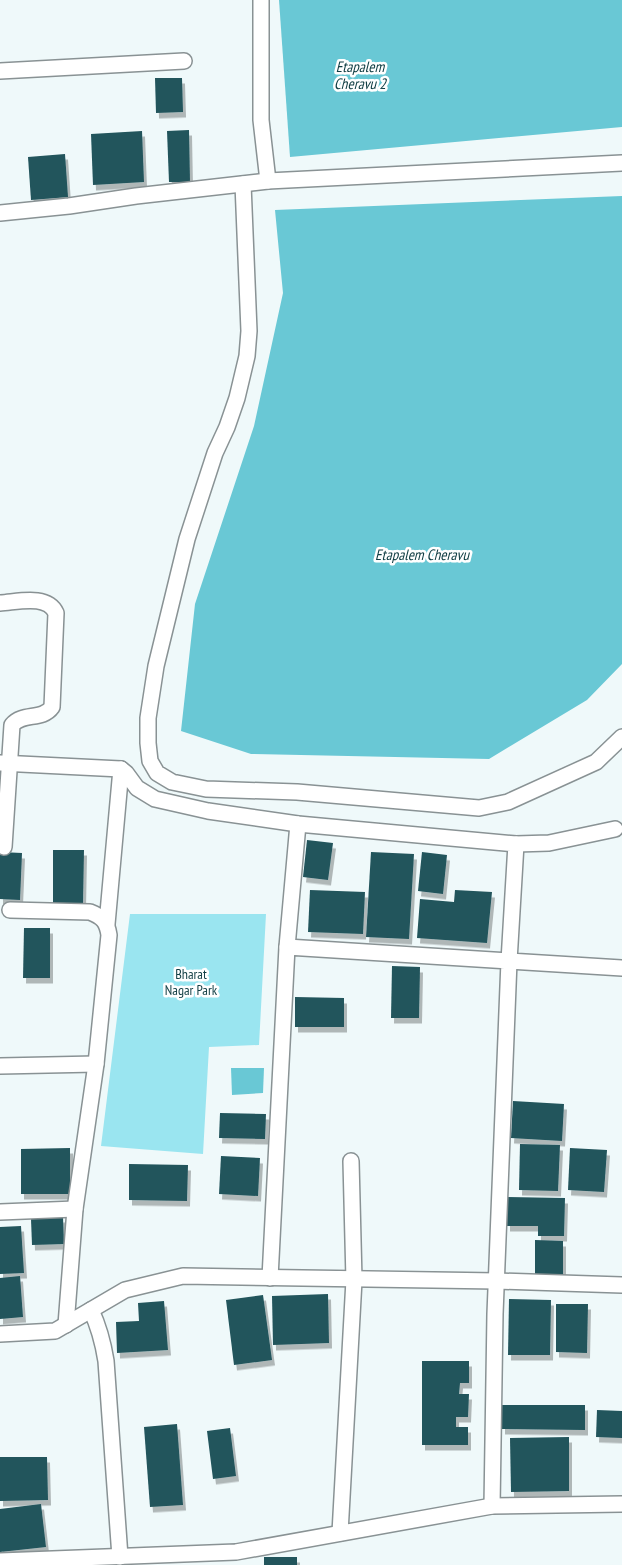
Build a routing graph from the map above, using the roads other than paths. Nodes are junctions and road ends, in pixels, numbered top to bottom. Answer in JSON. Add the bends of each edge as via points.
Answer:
{"nodes":[{"id":1,"x":261,"y":0,"type":"edge"},
{"id":2,"x":184,"y":61,"type":"dead end"},
{"id":3,"x":0,"y":71,"type":"edge"},
{"id":4,"x":622,"y":163,"type":"edge"},
{"id":5,"x":268,"y":181,"type":"junction"},
{"id":6,"x":243,"y":184,"type":"junction"},
{"id":7,"x":0,"y":212,"type":"edge"},
{"id":8,"x":0,"y":603,"type":"edge"},
{"id":9,"x":622,"y":737,"type":"edge"},
{"id":10,"x":5,"y":763,"type":"edge"},
{"id":11,"x":121,"y":769,"type":"junction"},
{"id":12,"x":298,"y":824,"type":"junction"},
{"id":13,"x":615,"y":830,"type":"dead end"},
{"id":14,"x":516,"y":844,"type":"junction"},
{"id":15,"x":4,"y":847,"type":"dead end"},
{"id":16,"x":10,"y":910,"type":"dead end"},
{"id":17,"x":107,"y":924,"type":"junction"},
{"id":18,"x":287,"y":947,"type":"junction"},
{"id":19,"x":509,"y":961,"type":"junction"},
{"id":20,"x":622,"y":968,"type":"edge"},
{"id":21,"x":96,"y":1064,"type":"junction"},
{"id":22,"x":0,"y":1066,"type":"edge"},
{"id":23,"x":351,"y":1161,"type":"dead end"},
{"id":24,"x":75,"y":1209,"type":"junction"},
{"id":25,"x":0,"y":1212,"type":"edge"},
{"id":26,"x":270,"y":1278,"type":"junction"},
{"id":27,"x":354,"y":1280,"type":"junction"},
{"id":28,"x":497,"y":1282,"type":"junction"},
{"id":29,"x":622,"y":1285,"type":"edge"},
{"id":30,"x":91,"y":1310,"type":"junction"},
{"id":31,"x":66,"y":1325,"type":"junction"},
{"id":32,"x":0,"y":1334,"type":"edge"},
{"id":33,"x":622,"y":1504,"type":"edge"},
{"id":34,"x":492,"y":1506,"type":"junction"},
{"id":35,"x":340,"y":1533,"type":"junction"},
{"id":36,"x":120,"y":1557,"type":"junction"},
{"id":37,"x":236,"y":1558,"type":"edge"},
{"id":38,"x":0,"y":1561,"type":"edge"},
{"id":39,"x":33,"y":1562,"type":"edge"}],
"edges":[{"from":1,"to":5,"type":"street","via":[[261,120]]},
{"from":2,"to":3,"type":"street"},
{"from":4,"to":5,"type":"street"},
{"from":5,"to":6,"type":"street"},
{"from":6,"to":7,"type":"street"},
{"from":6,"to":9,"type":"street","via":[[248,356],[237,398],[187,539],[156,666],[148,718],[148,743],[150,761],[157,773],[172,782],[206,788],[297,792],[479,808],[508,802],[596,762]]},
{"from":8,"to":10,"type":"street","via":[[47,602],[56,613],[52,707],[44,715],[22,718],[12,725]]},
{"from":10,"to":11,"type":"street"},
{"from":10,"to":15,"type":"street"},
{"from":11,"to":12,"type":"street","via":[[137,788],[155,799],[208,811]]},
{"from":11,"to":17,"type":"street"},
{"from":12,"to":14,"type":"street"},
{"from":12,"to":18,"type":"street"},
{"from":13,"to":14,"type":"street","via":[[549,843]]},
{"from":14,"to":19,"type":"street"},
{"from":16,"to":17,"type":"street","via":[[90,912]]},
{"from":17,"to":21,"type":"street","via":[[109,935]]},
{"from":18,"to":19,"type":"street"},
{"from":18,"to":26,"type":"street"},
{"from":19,"to":20,"type":"street"},
{"from":19,"to":28,"type":"street"},
{"from":21,"to":22,"type":"street"},
{"from":21,"to":24,"type":"street"},
{"from":23,"to":27,"type":"street"},
{"from":24,"to":25,"type":"street"},
{"from":24,"to":31,"type":"street"},
{"from":26,"to":27,"type":"street"},
{"from":26,"to":30,"type":"street","via":[[183,1276],[126,1290]]},
{"from":27,"to":28,"type":"street"},
{"from":27,"to":35,"type":"street"},
{"from":28,"to":29,"type":"street"},
{"from":28,"to":34,"type":"street"},
{"from":30,"to":31,"type":"street"},
{"from":30,"to":36,"type":"street","via":[[99,1328],[106,1361]]},
{"from":31,"to":32,"type":"street","via":[[55,1331]]},
{"from":33,"to":34,"type":"street"},
{"from":34,"to":35,"type":"street"},
{"from":35,"to":37,"type":"street"},
{"from":36,"to":37,"type":"street"},
{"from":36,"to":39,"type":"street"},
{"from":38,"to":39,"type":"street"}]}
